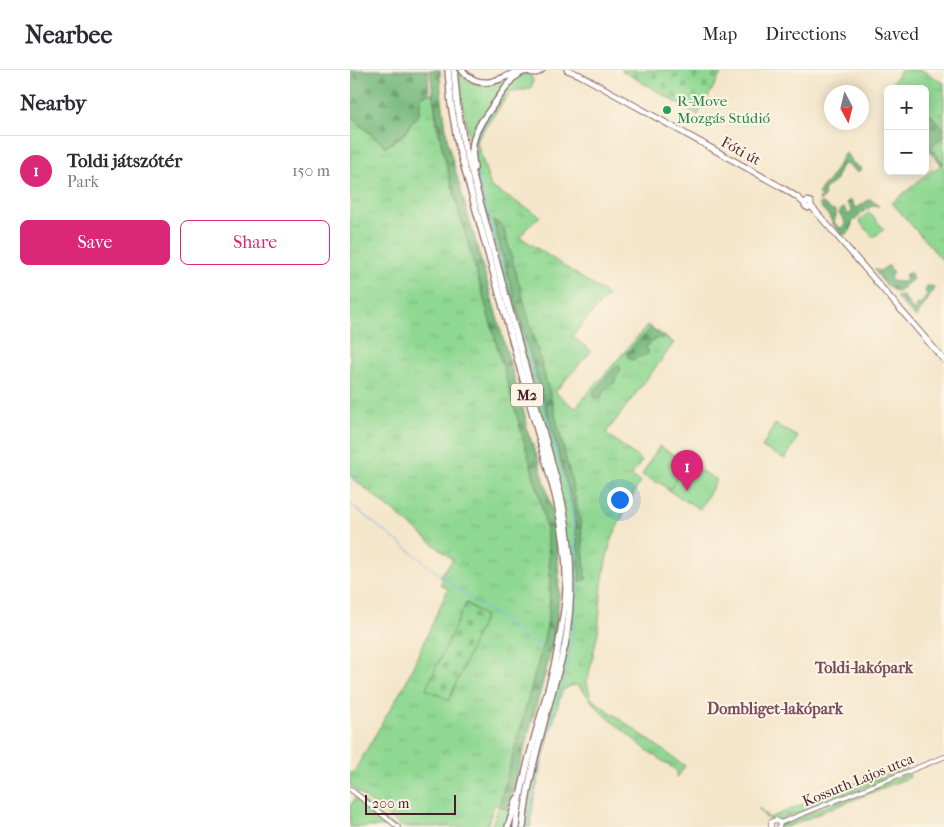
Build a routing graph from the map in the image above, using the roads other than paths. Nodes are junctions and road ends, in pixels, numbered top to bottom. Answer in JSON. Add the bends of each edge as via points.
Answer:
{"nodes":[{"id":1,"x":448,"y":70,"type":"edge"},
{"id":2,"x":454,"y":70,"type":"edge"},
{"id":3,"x":462,"y":70,"type":"edge"},
{"id":4,"x":510,"y":70,"type":"edge"},
{"id":5,"x":519,"y":70,"type":"edge"},
{"id":6,"x":542,"y":70,"type":"edge"},
{"id":7,"x":567,"y":70,"type":"edge"},
{"id":8,"x":528,"y":71,"type":"edge"},
{"id":9,"x":502,"y":78,"type":"junction"},
{"id":10,"x":478,"y":197,"type":"junction"},
{"id":11,"x":944,"y":360,"type":"edge"},
{"id":12,"x":944,"y":757,"type":"edge"},
{"id":13,"x":524,"y":778,"type":"junction"},
{"id":14,"x":350,"y":788,"type":"edge"},
{"id":15,"x":780,"y":825,"type":"edge"},
{"id":16,"x":521,"y":826,"type":"edge"},
{"id":17,"x":398,"y":827,"type":"edge"},
{"id":18,"x":508,"y":827,"type":"edge"},
{"id":19,"x":771,"y":827,"type":"edge"}],
"edges":[{"from":1,"to":13,"type":"highway","number":"M2","via":[[458,144],[551,476],[565,554],[564,609],[558,645]]},
{"from":2,"to":10,"type":"highway","number":"M2","via":[[464,144]]},
{"from":3,"to":9,"type":"highway","via":[[478,82]]},
{"from":4,"to":9,"type":"highway"},
{"from":5,"to":9,"type":"highway"},
{"from":6,"to":8,"type":"main road"},
{"from":7,"to":11,"type":"main road","name":"Fóti út","via":[[808,205]]},
{"from":8,"to":10,"type":"highway","via":[[509,82],[476,132],[472,160]]},
{"from":10,"to":16,"type":"highway","number":"M2","via":[[558,484],[570,553],[570,601],[565,645]]},
{"from":12,"to":15,"type":"street","name":"Kossuth Lajos utca"},
{"from":13,"to":16,"type":"highway","number":"M2","via":[[518,808]]},
{"from":13,"to":18,"type":"highway"},
{"from":14,"to":17,"type":"street"},
{"from":15,"to":19,"type":"street","name":"Kossuth Lajos utca","via":[[773,820]]}]}
